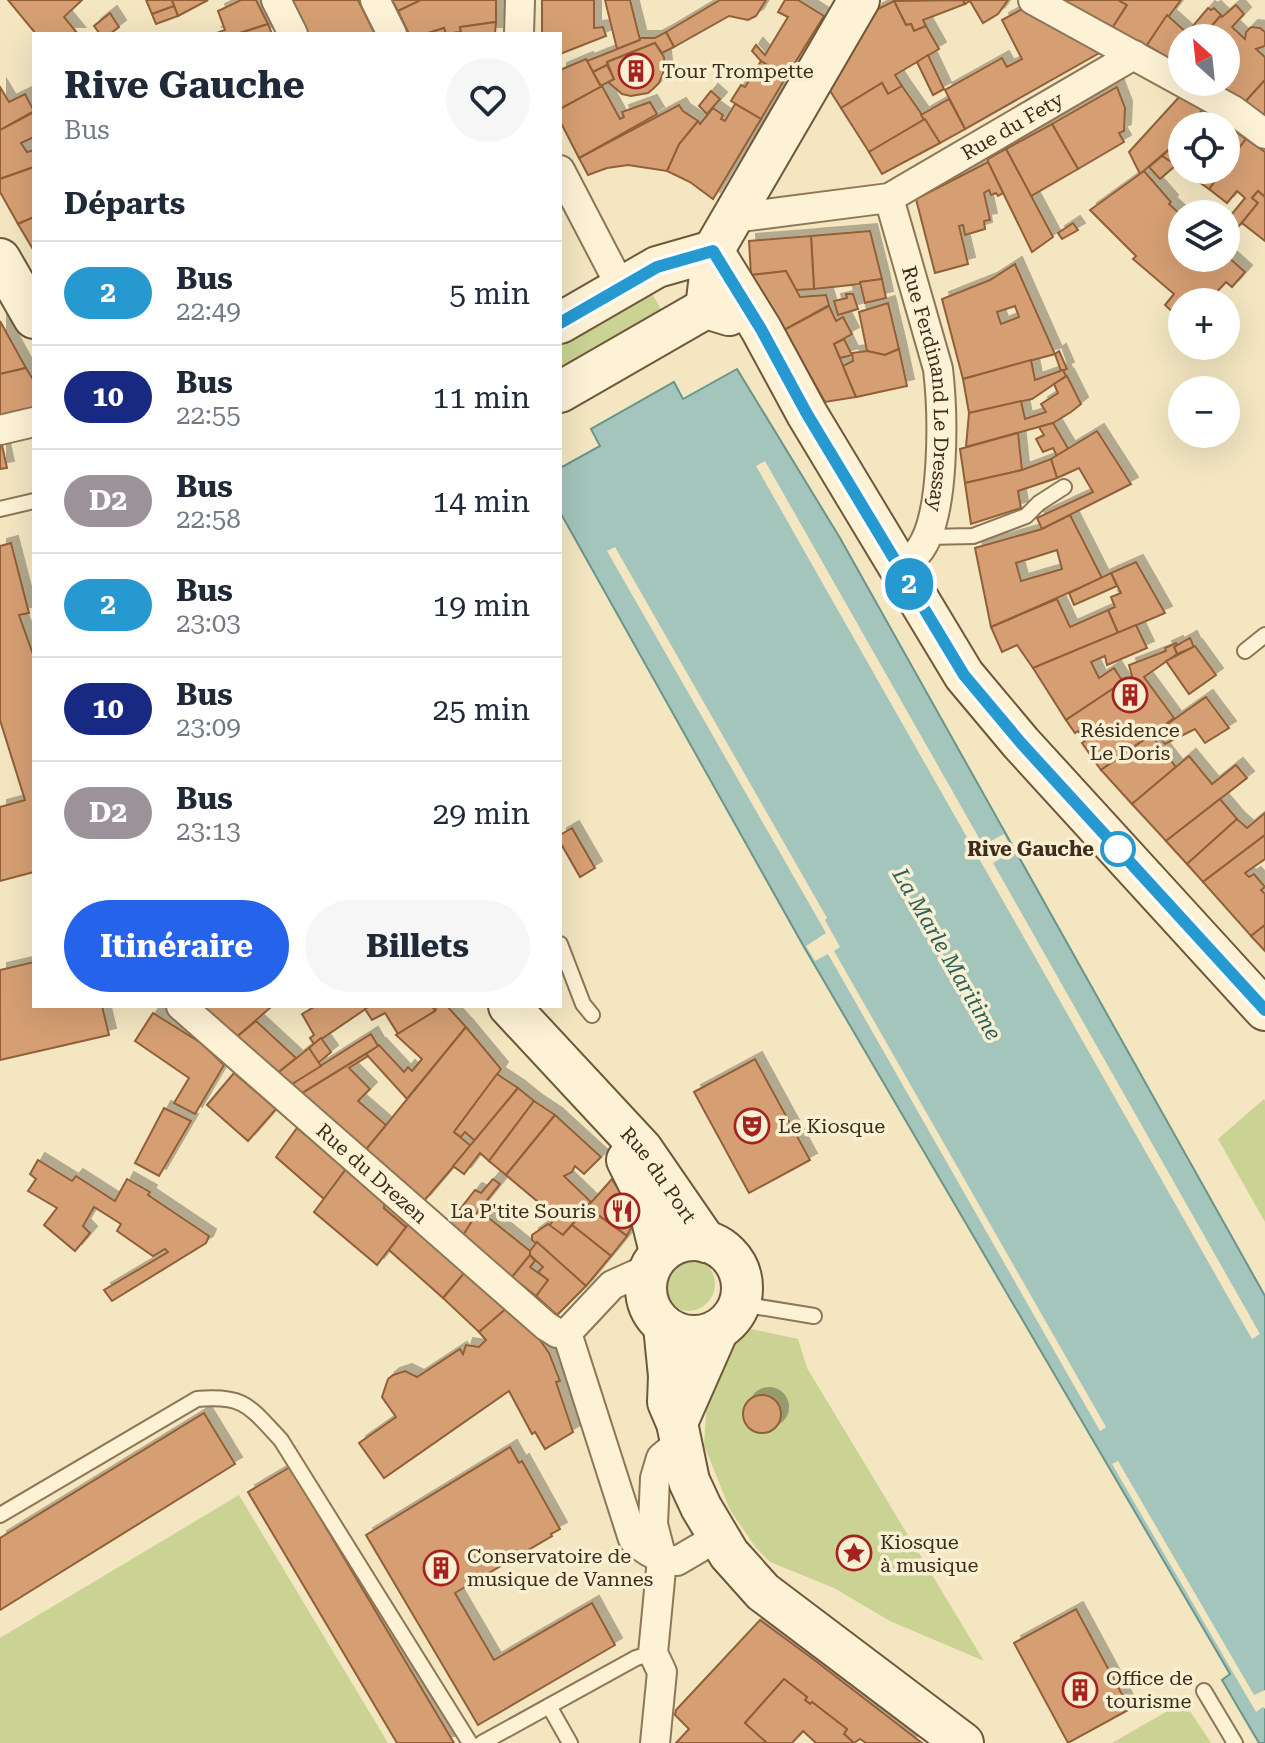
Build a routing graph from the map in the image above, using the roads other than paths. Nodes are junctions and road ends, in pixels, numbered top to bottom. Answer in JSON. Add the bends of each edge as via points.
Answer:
{"nodes":[{"id":1,"x":276,"y":0,"type":"edge"},
{"id":2,"x":375,"y":0,"type":"edge"},
{"id":3,"x":520,"y":0,"type":"edge"},
{"id":4,"x":859,"y":0,"type":"edge"},
{"id":5,"x":1033,"y":0,"type":"edge"},
{"id":6,"x":292,"y":32,"type":"edge"},
{"id":7,"x":391,"y":32,"type":"edge"},
{"id":8,"x":519,"y":32,"type":"edge"},
{"id":9,"x":1134,"y":55,"type":"junction"},
{"id":10,"x":1265,"y":134,"type":"edge"},
{"id":11,"x":562,"y":174,"type":"edge"},
{"id":12,"x":889,"y":198,"type":"junction"},
{"id":13,"x":723,"y":235,"type":"junction"},
{"id":14,"x":0,"y":259,"type":"edge"},
{"id":15,"x":621,"y":287,"type":"junction"},
{"id":16,"x":706,"y":308,"type":"junction"},
{"id":17,"x":32,"y":315,"type":"edge"},
{"id":18,"x":562,"y":322,"type":"edge"},
{"id":19,"x":756,"y":322,"type":"junction"},
{"id":20,"x":562,"y":391,"type":"edge"},
{"id":21,"x":32,"y":422,"type":"edge"},
{"id":22,"x":0,"y":430,"type":"edge"},
{"id":23,"x":1064,"y":487,"type":"dead end"},
{"id":24,"x":32,"y":501,"type":"edge"},
{"id":25,"x":0,"y":509,"type":"edge"},
{"id":26,"x":926,"y":537,"type":"junction"},
{"id":27,"x":898,"y":567,"type":"junction"},
{"id":28,"x":1265,"y":635,"type":"edge"},
{"id":29,"x":1245,"y":651,"type":"dead end"},
{"id":30,"x":562,"y":949,"type":"edge"},
{"id":31,"x":183,"y":1008,"type":"edge"},
{"id":32,"x":511,"y":1008,"type":"edge"},
{"id":33,"x":1265,"y":1010,"type":"edge"},
{"id":34,"x":592,"y":1015,"type":"dead end"},
{"id":35,"x":606,"y":1112,"type":"junction"},
{"id":36,"x":706,"y":1242,"type":"junction"},
{"id":37,"x":655,"y":1260,"type":"junction"},
{"id":38,"x":729,"y":1316,"type":"junction"},
{"id":39,"x":814,"y":1316,"type":"dead end"},
{"id":40,"x":664,"y":1326,"type":"junction"},
{"id":41,"x":567,"y":1333,"type":"junction"},
{"id":42,"x":679,"y":1432,"type":"junction"},
{"id":43,"x":0,"y":1515,"type":"edge"},
{"id":44,"x":718,"y":1537,"type":"junction"},
{"id":45,"x":662,"y":1559,"type":"junction"},
{"id":46,"x":653,"y":1653,"type":"junction"},
{"id":47,"x":1204,"y":1691,"type":"dead end"},
{"id":48,"x":549,"y":1706,"type":"junction"},
{"id":49,"x":470,"y":1743,"type":"edge"},
{"id":50,"x":482,"y":1743,"type":"edge"},
{"id":51,"x":570,"y":1743,"type":"edge"},
{"id":52,"x":655,"y":1743,"type":"edge"},
{"id":53,"x":963,"y":1743,"type":"edge"},
{"id":54,"x":1235,"y":1743,"type":"edge"}],
"edges":[{"from":1,"to":6,"type":"street"},
{"from":2,"to":7,"type":"street"},
{"from":3,"to":8,"type":"street"},
{"from":4,"to":13,"type":"main road"},
{"from":5,"to":9,"type":"street"},
{"from":9,"to":10,"type":"street","via":[[1233,110]]},
{"from":9,"to":12,"type":"street","name":"Rue du Fety"},
{"from":11,"to":15,"type":"street"},
{"from":12,"to":13,"type":"street"},
{"from":12,"to":26,"type":"street","name":"Rue Ferdinand Le Dressay","via":[[941,395],[940,467]]},
{"from":13,"to":15,"type":"main road"},
{"from":13,"to":16,"type":"main road"},
{"from":13,"to":19,"type":"main road"},
{"from":14,"to":17,"type":"main road"},
{"from":15,"to":18,"type":"main road"},
{"from":16,"to":19,"type":"main road"},
{"from":16,"to":20,"type":"main road"},
{"from":19,"to":27,"type":"main road"},
{"from":21,"to":22,"type":"street"},
{"from":23,"to":26,"type":"lane","via":[[1026,516],[973,536]]},
{"from":24,"to":25,"type":"lane"},
{"from":26,"to":27,"type":"street","name":"Rue Ferdinand Le Dressay","via":[[918,553]]},
{"from":27,"to":33,"type":"main road","via":[[955,662],[984,699]]},
{"from":28,"to":29,"type":"lane"},
{"from":30,"to":34,"type":"lane"},
{"from":31,"to":41,"type":"street","name":"Rue du Drezen","via":[[546,1326]]},
{"from":32,"to":35,"type":"main road","name":"Rue du Port"},
{"from":35,"to":36,"type":"main road","name":"Rue du Port","via":[[642,1149]]},
{"from":35,"to":37,"type":"main road","name":"Rue du Port","via":[[647,1200]]},
{"from":36,"to":37,"type":"main road","via":[[677,1243]]},
{"from":36,"to":38,"type":"main road","via":[[726,1251],[743,1283]]},
{"from":37,"to":40,"type":"main road","via":[[647,1299]]},
{"from":37,"to":41,"type":"street","via":[[612,1285]]},
{"from":38,"to":39,"type":"lane","via":[[759,1307]]},
{"from":38,"to":40,"type":"main road","via":[[700,1336]]},
{"from":38,"to":42,"type":"main road"},
{"from":40,"to":42,"type":"main road","via":[[668,1402]]},
{"from":41,"to":45,"type":"street","via":[[633,1539]]},
{"from":42,"to":44,"type":"main road","via":[[689,1481]]},
{"from":42,"to":45,"type":"street","via":[[655,1478],[653,1524]]},
{"from":43,"to":49,"type":"lane","via":[[197,1399],[224,1397],[247,1404],[281,1440]]},
{"from":44,"to":45,"type":"street","via":[[677,1561]]},
{"from":44,"to":53,"type":"main road","via":[[763,1592]]},
{"from":45,"to":46,"type":"street"},
{"from":46,"to":48,"type":"lane"},
{"from":46,"to":52,"type":"street","via":[[662,1672]]},
{"from":47,"to":54,"type":"lane"},
{"from":48,"to":50,"type":"lane"},
{"from":48,"to":51,"type":"lane"}]}
